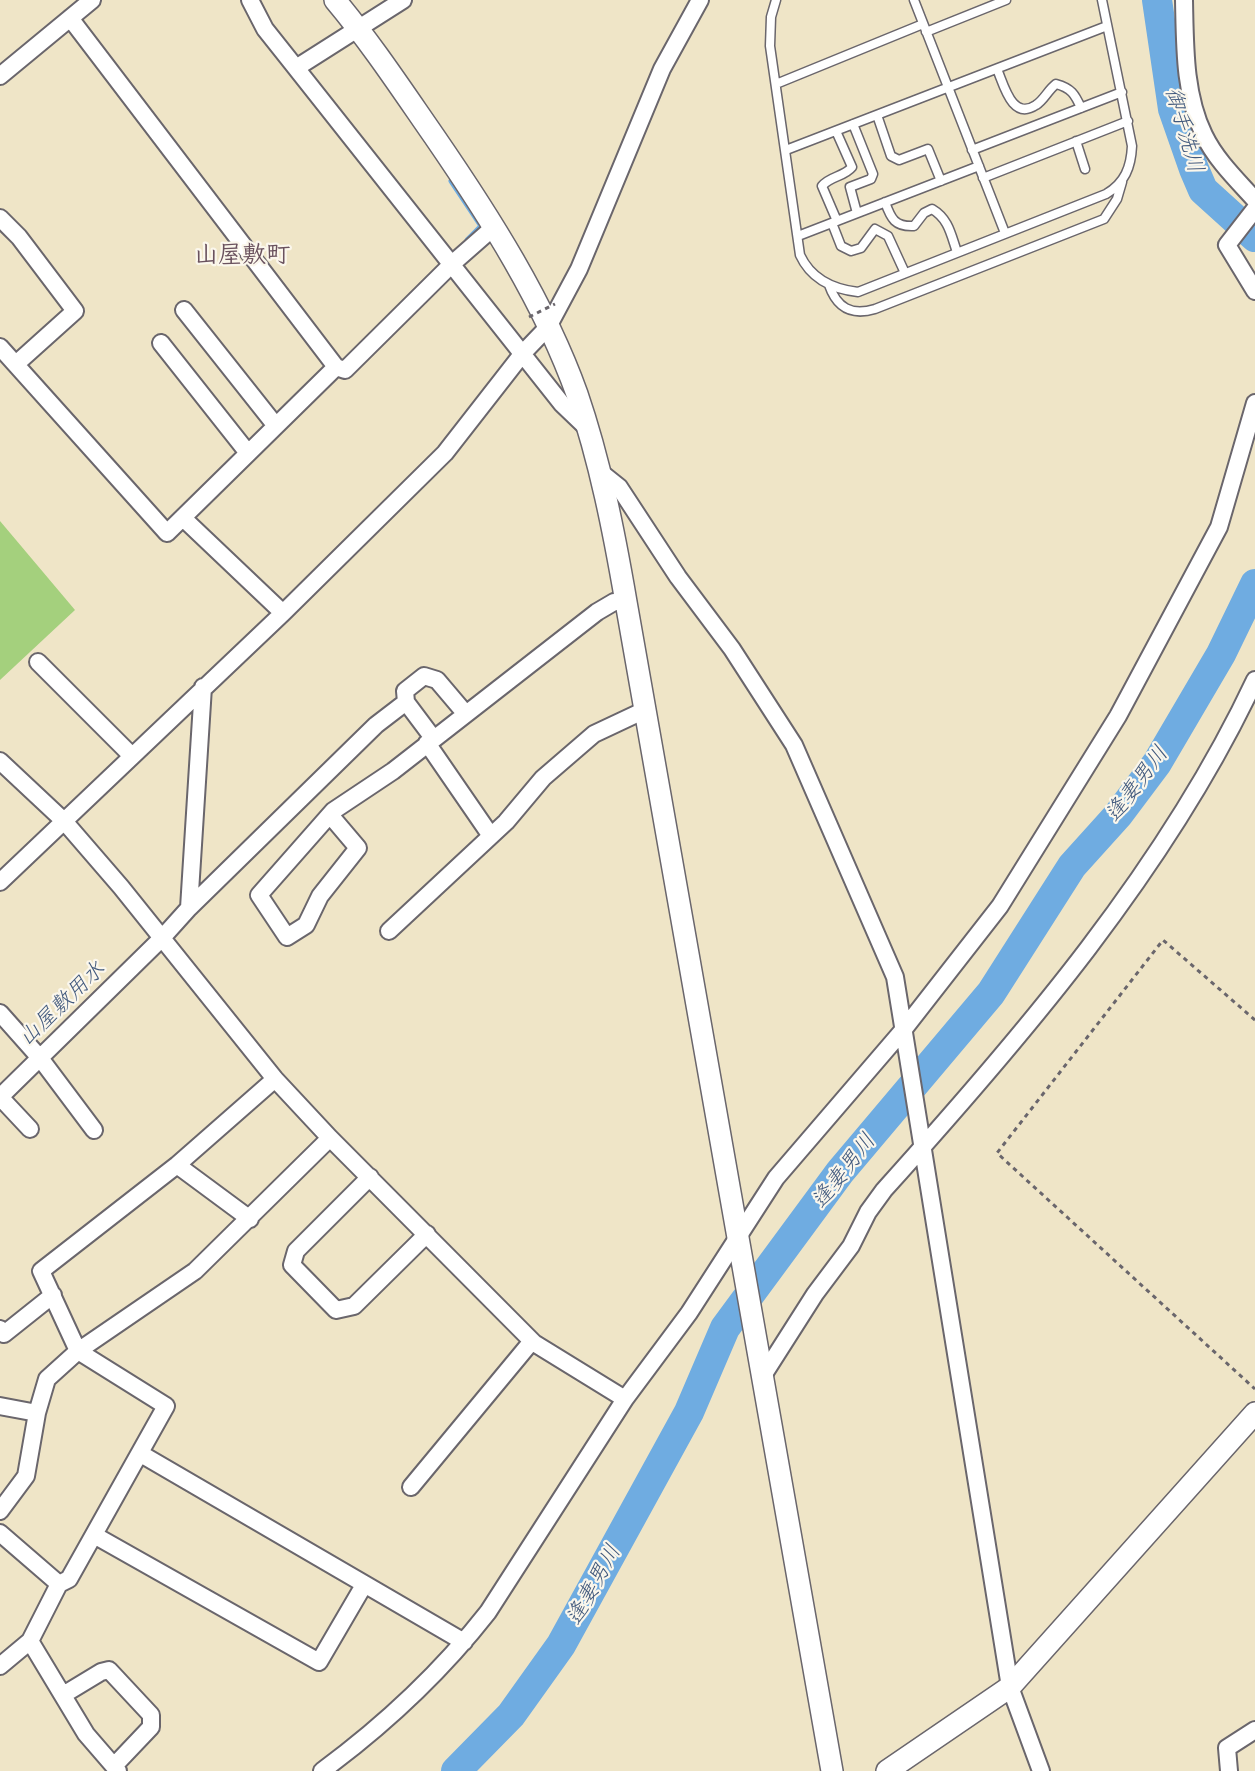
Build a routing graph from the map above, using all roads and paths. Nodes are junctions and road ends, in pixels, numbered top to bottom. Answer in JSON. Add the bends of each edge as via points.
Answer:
{"nodes":[{"id":1,"x":92,"y":0,"type":"edge"},
{"id":2,"x":250,"y":0,"type":"edge"},
{"id":3,"x":335,"y":0,"type":"edge"},
{"id":4,"x":403,"y":0,"type":"edge"},
{"id":5,"x":700,"y":0,"type":"edge"},
{"id":6,"x":776,"y":0,"type":"edge"},
{"id":7,"x":914,"y":0,"type":"edge"},
{"id":8,"x":1006,"y":0,"type":"edge"},
{"id":9,"x":1102,"y":0,"type":"edge"},
{"id":10,"x":1184,"y":0,"type":"edge"},
{"id":11,"x":70,"y":18,"type":"junction"},
{"id":12,"x":1107,"y":26,"type":"junction"},
{"id":13,"x":925,"y":28,"type":"junction"},
{"id":14,"x":359,"y":29,"type":"junction"},
{"id":15,"x":296,"y":68,"type":"junction"},
{"id":16,"x":997,"y":69,"type":"junction"},
{"id":17,"x":0,"y":76,"type":"edge"},
{"id":18,"x":776,"y":84,"type":"junction"},
{"id":19,"x":948,"y":87,"type":"junction"},
{"id":20,"x":1122,"y":92,"type":"junction"},
{"id":21,"x":1081,"y":108,"type":"junction"},
{"id":22,"x":877,"y":115,"type":"junction"},
{"id":23,"x":1128,"y":122,"type":"junction"},
{"id":24,"x":853,"y":124,"type":"junction"},
{"id":25,"x":836,"y":131,"type":"junction"},
{"id":26,"x":1076,"y":141,"type":"junction"},
{"id":27,"x":786,"y":150,"type":"junction"},
{"id":28,"x":972,"y":150,"type":"junction"},
{"id":29,"x":979,"y":166,"type":"junction"},
{"id":30,"x":1085,"y":169,"type":"dead end"},
{"id":31,"x":983,"y":177,"type":"junction"},
{"id":32,"x":1123,"y":180,"type":"junction"},
{"id":33,"x":941,"y":181,"type":"junction"},
{"id":34,"x":885,"y":202,"type":"junction"},
{"id":35,"x":1254,"y":207,"type":"edge"},
{"id":36,"x":857,"y":213,"type":"junction"},
{"id":37,"x":0,"y":218,"type":"edge"},
{"id":38,"x":835,"y":222,"type":"junction"},
{"id":39,"x":494,"y":227,"type":"junction"},
{"id":40,"x":1005,"y":233,"type":"junction"},
{"id":41,"x":798,"y":236,"type":"junction"},
{"id":42,"x":957,"y":252,"type":"junction"},
{"id":43,"x":453,"y":263,"type":"junction"},
{"id":44,"x":905,"y":273,"type":"junction"},
{"id":45,"x":829,"y":285,"type":"junction"},
{"id":46,"x":1255,"y":291,"type":"edge"},
{"id":47,"x":555,"y":304,"type":"dead end"},
{"id":48,"x":184,"y":310,"type":"dead end"},
{"id":49,"x":529,"y":317,"type":"dead end"},
{"id":50,"x":548,"y":327,"type":"junction"},
{"id":51,"x":161,"y":343,"type":"dead end"},
{"id":52,"x":0,"y":346,"type":"edge"},
{"id":53,"x":523,"y":353,"type":"junction"},
{"id":54,"x":16,"y":364,"type":"junction"},
{"id":55,"x":336,"y":367,"type":"junction"},
{"id":56,"x":1255,"y":403,"type":"edge"},
{"id":57,"x":276,"y":426,"type":"junction"},
{"id":58,"x":586,"y":427,"type":"junction"},
{"id":59,"x":248,"y":453,"type":"junction"},
{"id":60,"x":599,"y":471,"type":"junction"},
{"id":61,"x":183,"y":518,"type":"junction"},
{"id":62,"x":626,"y":602,"type":"junction"},
{"id":63,"x":283,"y":613,"type":"junction"},
{"id":64,"x":39,"y":662,"type":"dead end"},
{"id":65,"x":1255,"y":680,"type":"edge"},
{"id":66,"x":203,"y":687,"type":"junction"},
{"id":67,"x":406,"y":702,"type":"junction"},
{"id":68,"x":645,"y":710,"type":"junction"},
{"id":69,"x":465,"y":713,"type":"junction"},
{"id":70,"x":430,"y":740,"type":"junction"},
{"id":71,"x":131,"y":756,"type":"junction"},
{"id":72,"x":0,"y":761,"type":"edge"},
{"id":73,"x":330,"y":815,"type":"junction"},
{"id":74,"x":64,"y":821,"type":"junction"},
{"id":75,"x":491,"y":836,"type":"junction"},
{"id":76,"x":3,"y":874,"type":"edge"},
{"id":77,"x":189,"y":908,"type":"junction"},
{"id":78,"x":389,"y":931,"type":"dead end"},
{"id":79,"x":162,"y":938,"type":"junction"},
{"id":80,"x":0,"y":1013,"type":"edge"},
{"id":81,"x":1255,"y":1020,"type":"edge"},
{"id":82,"x":905,"y":1033,"type":"junction"},
{"id":83,"x":40,"y":1058,"type":"junction"},
{"id":84,"x":274,"y":1079,"type":"junction"},
{"id":85,"x":0,"y":1097,"type":"edge"},
{"id":86,"x":30,"y":1129,"type":"dead end"},
{"id":87,"x":94,"y":1131,"type":"dead end"},
{"id":88,"x":330,"y":1138,"type":"junction"},
{"id":89,"x":923,"y":1147,"type":"junction"},
{"id":90,"x":177,"y":1165,"type":"junction"},
{"id":91,"x":370,"y":1177,"type":"junction"},
{"id":92,"x":250,"y":1219,"type":"junction"},
{"id":93,"x":427,"y":1234,"type":"junction"},
{"id":94,"x":739,"y":1242,"type":"junction"},
{"id":95,"x":53,"y":1295,"type":"junction"},
{"id":96,"x":0,"y":1329,"type":"edge"},
{"id":97,"x":532,"y":1341,"type":"junction"},
{"id":98,"x":78,"y":1351,"type":"junction"},
{"id":99,"x":762,"y":1368,"type":"junction"},
{"id":100,"x":1255,"y":1389,"type":"edge"},
{"id":101,"x":625,"y":1399,"type":"junction"},
{"id":102,"x":0,"y":1406,"type":"edge"},
{"id":103,"x":37,"y":1413,"type":"junction"},
{"id":104,"x":1255,"y":1413,"type":"edge"},
{"id":105,"x":141,"y":1454,"type":"junction"},
{"id":106,"x":411,"y":1487,"type":"dead end"},
{"id":107,"x":0,"y":1510,"type":"edge"},
{"id":108,"x":0,"y":1533,"type":"edge"},
{"id":109,"x":94,"y":1535,"type":"junction"},
{"id":110,"x":59,"y":1584,"type":"junction"},
{"id":111,"x":364,"y":1585,"type":"junction"},
{"id":112,"x":30,"y":1641,"type":"junction"},
{"id":113,"x":464,"y":1642,"type":"junction"},
{"id":114,"x":0,"y":1666,"type":"edge"},
{"id":115,"x":1010,"y":1687,"type":"junction"},
{"id":116,"x":63,"y":1695,"type":"junction"},
{"id":117,"x":1255,"y":1730,"type":"edge"},
{"id":118,"x":116,"y":1769,"type":"edge"},
{"id":119,"x":322,"y":1771,"type":"edge"},
{"id":120,"x":832,"y":1771,"type":"edge"},
{"id":121,"x":887,"y":1771,"type":"edge"},
{"id":122,"x":1041,"y":1771,"type":"edge"},
{"id":123,"x":1228,"y":1771,"type":"edge"}],
"edges":[{"from":1,"to":11,"type":"street"},
{"from":2,"to":15,"type":"street","via":[[265,29]]},
{"from":3,"to":14,"type":"street"},
{"from":4,"to":14,"type":"street"},
{"from":5,"to":50,"type":"street","via":[[662,69],[579,269]]},
{"from":6,"to":18,"type":"lane","via":[[770,46]]},
{"from":7,"to":13,"type":"lane"},
{"from":8,"to":13,"type":"lane"},
{"from":9,"to":12,"type":"lane"},
{"from":10,"to":35,"type":"street","via":[[1189,92],[1204,135]]},
{"from":11,"to":17,"type":"street"},
{"from":11,"to":55,"type":"street"},
{"from":12,"to":16,"type":"lane"},
{"from":12,"to":20,"type":"lane"},
{"from":13,"to":18,"type":"lane"},
{"from":13,"to":19,"type":"lane"},
{"from":14,"to":15,"type":"street"},
{"from":14,"to":39,"type":"street"},
{"from":15,"to":43,"type":"street"},
{"from":16,"to":19,"type":"lane"},
{"from":16,"to":21,"type":"lane","via":[[1010,103],[1022,109],[1034,107],[1056,84],[1076,94]]},
{"from":18,"to":27,"type":"lane"},
{"from":19,"to":22,"type":"lane"},
{"from":19,"to":28,"type":"lane"},
{"from":20,"to":21,"type":"lane"},
{"from":20,"to":23,"type":"lane"},
{"from":21,"to":28,"type":"lane"},
{"from":22,"to":24,"type":"lane"},
{"from":22,"to":33,"type":"lane","via":[[891,156],[899,160],[928,149]]},
{"from":23,"to":26,"type":"lane"},
{"from":23,"to":32,"type":"lane","via":[[1131,165]]},
{"from":24,"to":25,"type":"lane"},
{"from":24,"to":36,"type":"lane","via":[[873,174],[871,179],[850,187]]},
{"from":25,"to":27,"type":"lane"},
{"from":25,"to":38,"type":"lane","via":[[852,167],[822,186]]},
{"from":26,"to":30,"type":"lane"},
{"from":26,"to":31,"type":"lane"},
{"from":27,"to":41,"type":"lane"},
{"from":28,"to":29,"type":"lane"},
{"from":29,"to":31,"type":"lane"},
{"from":29,"to":33,"type":"lane"},
{"from":31,"to":40,"type":"lane"},
{"from":32,"to":40,"type":"lane","via":[[1106,194]]},
{"from":32,"to":45,"type":"lane","via":[[1104,219],[875,309],[861,313],[841,305],[834,300]]},
{"from":33,"to":34,"type":"lane"},
{"from":34,"to":36,"type":"lane"},
{"from":34,"to":42,"type":"lane","via":[[901,226],[914,226],[932,209],[939,213],[946,219]]},
{"from":35,"to":46,"type":"street","via":[[1227,245]]},
{"from":36,"to":38,"type":"lane"},
{"from":37,"to":54,"type":"street","via":[[75,311]]},
{"from":38,"to":41,"type":"lane"},
{"from":38,"to":44,"type":"lane","via":[[841,246],[851,251],[861,248],[875,229],[888,236]]},
{"from":39,"to":43,"type":"street"},
{"from":39,"to":50,"type":"street"},
{"from":40,"to":42,"type":"lane"},
{"from":41,"to":45,"type":"lane","via":[[807,270]]},
{"from":42,"to":44,"type":"lane"},
{"from":43,"to":53,"type":"street"},
{"from":43,"to":55,"type":"street","via":[[345,370]]},
{"from":44,"to":45,"type":"lane","via":[[858,292]]},
{"from":47,"to":49,"type":"path","bridge":true},
{"from":48,"to":57,"type":"street"},
{"from":50,"to":53,"type":"street"},
{"from":50,"to":58,"type":"street","via":[[577,394]]},
{"from":51,"to":59,"type":"street"},
{"from":52,"to":54,"type":"street"},
{"from":53,"to":58,"type":"street","via":[[566,409]]},
{"from":53,"to":63,"type":"street","via":[[445,453]]},
{"from":54,"to":61,"type":"street","via":[[167,533]]},
{"from":55,"to":57,"type":"street"},
{"from":56,"to":82,"type":"street","via":[[1219,526],[1123,706],[1000,906]]},
{"from":57,"to":59,"type":"street"},
{"from":58,"to":60,"type":"street"},
{"from":59,"to":61,"type":"street"},
{"from":60,"to":62,"type":"street"},
{"from":60,"to":82,"type":"street","via":[[619,488],[794,745],[895,977]]},
{"from":61,"to":63,"type":"street"},
{"from":62,"to":68,"type":"street"},
{"from":62,"to":69,"type":"street","via":[[614,602],[597,612]]},
{"from":63,"to":66,"type":"street"},
{"from":64,"to":71,"type":"street"},
{"from":65,"to":89,"type":"street","via":[[1229,734],[1140,874],[1035,1019]]},
{"from":66,"to":71,"type":"street"},
{"from":66,"to":77,"type":"street"},
{"from":67,"to":69,"type":"street","via":[[405,691],[424,676],[436,680]]},
{"from":67,"to":70,"type":"street"},
{"from":67,"to":77,"type":"street","via":[[376,725]]},
{"from":68,"to":75,"type":"street","via":[[594,734],[543,778]]},
{"from":68,"to":94,"type":"street"},
{"from":69,"to":70,"type":"street"},
{"from":70,"to":73,"type":"street"},
{"from":70,"to":75,"type":"street"},
{"from":71,"to":74,"type":"street"},
{"from":72,"to":74,"type":"street"},
{"from":73,"to":73,"type":"street","via":[[260,895],[287,937],[306,925],[320,896],[358,848]]},
{"from":74,"to":76,"type":"street"},
{"from":74,"to":79,"type":"street"},
{"from":75,"to":78,"type":"street"},
{"from":77,"to":79,"type":"street"},
{"from":79,"to":83,"type":"street"},
{"from":79,"to":84,"type":"street"},
{"from":80,"to":83,"type":"street"},
{"from":81,"to":100,"type":"path","via":[[1163,940],[997,1153]]},
{"from":82,"to":89,"type":"street"},
{"from":82,"to":94,"type":"street","via":[[776,1178]]},
{"from":83,"to":85,"type":"street"},
{"from":83,"to":87,"type":"street"},
{"from":84,"to":88,"type":"street"},
{"from":84,"to":90,"type":"street"},
{"from":85,"to":86,"type":"street"},
{"from":88,"to":91,"type":"street"},
{"from":88,"to":92,"type":"street"},
{"from":89,"to":99,"type":"street","via":[[868,1212],[851,1246]]},
{"from":89,"to":115,"type":"street"},
{"from":90,"to":92,"type":"street"},
{"from":90,"to":95,"type":"street","via":[[41,1271]]},
{"from":91,"to":93,"type":"street"},
{"from":91,"to":93,"type":"street","via":[[296,1251],[292,1265],[336,1311],[354,1306]]},
{"from":92,"to":98,"type":"street","via":[[195,1272]]},
{"from":93,"to":97,"type":"street"},
{"from":94,"to":99,"type":"street"},
{"from":94,"to":101,"type":"street"},
{"from":95,"to":96,"type":"street","via":[[4,1334]]},
{"from":95,"to":98,"type":"street"},
{"from":97,"to":101,"type":"street"},
{"from":97,"to":106,"type":"street"},
{"from":98,"to":103,"type":"street","via":[[47,1379]]},
{"from":98,"to":105,"type":"street","via":[[166,1406]]},
{"from":99,"to":120,"type":"street"},
{"from":101,"to":113,"type":"street","via":[[488,1612]]},
{"from":102,"to":103,"type":"street"},
{"from":103,"to":107,"type":"street","via":[[26,1476]]},
{"from":104,"to":115,"type":"street"},
{"from":105,"to":109,"type":"street"},
{"from":105,"to":111,"type":"street"},
{"from":108,"to":110,"type":"street"},
{"from":109,"to":110,"type":"street","via":[[69,1579]]},
{"from":109,"to":111,"type":"street","via":[[319,1662]]},
{"from":110,"to":112,"type":"street"},
{"from":111,"to":113,"type":"street"},
{"from":112,"to":114,"type":"street"},
{"from":112,"to":116,"type":"street"},
{"from":113,"to":119,"type":"street","via":[[352,1749]]},
{"from":115,"to":121,"type":"street"},
{"from":115,"to":122,"type":"street"},
{"from":116,"to":118,"type":"street","via":[[87,1734]]},
{"from":116,"to":118,"type":"street","via":[[109,1670],[151,1715],[151,1727]]},
{"from":117,"to":123,"type":"street","via":[[1227,1748]]}]}
